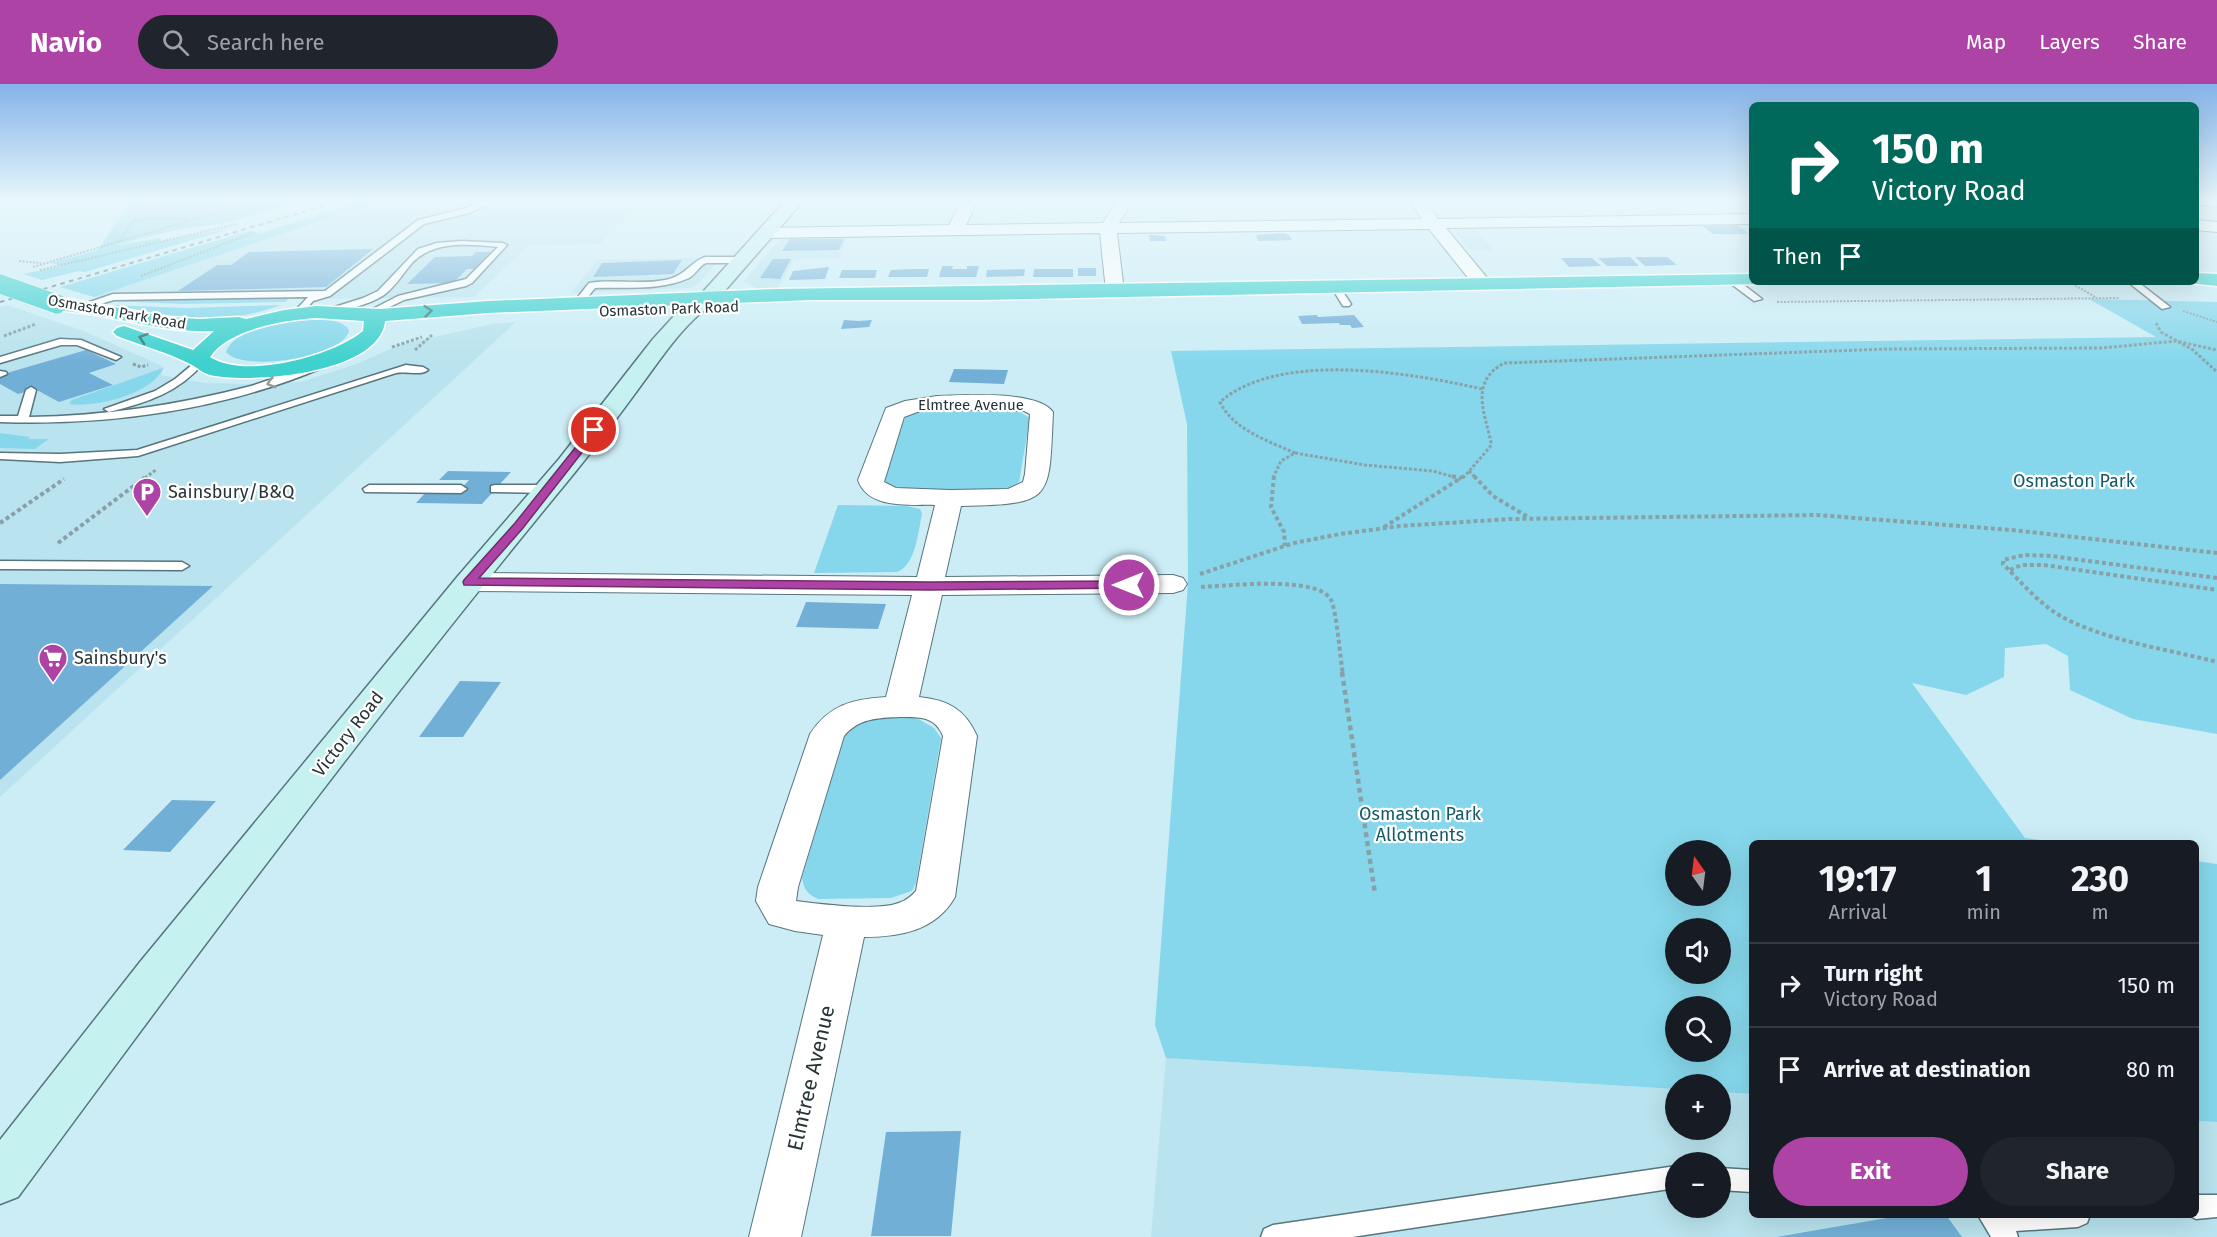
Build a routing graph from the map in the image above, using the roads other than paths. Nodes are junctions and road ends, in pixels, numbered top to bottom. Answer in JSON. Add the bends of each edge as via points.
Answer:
{"nodes":[{"id":1,"x":379,"y":254,"type":"edge"},
{"id":2,"x":420,"y":254,"type":"edge"},
{"id":3,"x":496,"y":254,"type":"edge"},
{"id":4,"x":698,"y":254,"type":"edge"},
{"id":5,"x":747,"y":254,"type":"edge"},
{"id":6,"x":1111,"y":254,"type":"edge"},
{"id":7,"x":1458,"y":254,"type":"edge"},
{"id":8,"x":705,"y":260,"type":"junction"},
{"id":9,"x":742,"y":260,"type":"junction"},
{"id":10,"x":2199,"y":279,"type":"edge"},
{"id":11,"x":2217,"y":280,"type":"edge"},
{"id":12,"x":0,"y":284,"type":"edge"},
{"id":13,"x":1484,"y":285,"type":"junction"},
{"id":14,"x":2136,"y":285,"type":"edge"},
{"id":15,"x":388,"y":286,"type":"junction"},
{"id":16,"x":1747,"y":287,"type":"edge"},
{"id":17,"x":446,"y":288,"type":"junction"},
{"id":18,"x":1115,"y":291,"type":"junction"},
{"id":19,"x":579,"y":302,"type":"junction"},
{"id":20,"x":322,"y":303,"type":"junction"},
{"id":21,"x":57,"y":304,"type":"junction"},
{"id":22,"x":699,"y":304,"type":"junction"},
{"id":23,"x":83,"y":306,"type":"junction"},
{"id":24,"x":2165,"y":307,"type":"road end"},
{"id":25,"x":369,"y":315,"type":"junction"},
{"id":26,"x":272,"y":318,"type":"junction"},
{"id":27,"x":353,"y":349,"type":"junction"},
{"id":28,"x":116,"y":357,"type":"dead end"},
{"id":29,"x":0,"y":360,"type":"edge"},
{"id":30,"x":199,"y":361,"type":"junction"},
{"id":31,"x":423,"y":370,"type":"dead end"},
{"id":32,"x":31,"y":390,"type":"dead end"},
{"id":33,"x":0,"y":418,"type":"edge"},
{"id":34,"x":29,"y":420,"type":"junction"},
{"id":35,"x":0,"y":456,"type":"edge"},
{"id":36,"x":369,"y":489,"type":"dead end"},
{"id":37,"x":461,"y":489,"type":"dead end"},
{"id":38,"x":495,"y":489,"type":"dead end"},
{"id":39,"x":548,"y":489,"type":"junction"},
{"id":40,"x":950,"y":498,"type":"junction"},
{"id":41,"x":0,"y":565,"type":"edge"},
{"id":42,"x":182,"y":566,"type":"dead end"},
{"id":43,"x":469,"y":582,"type":"junction"},
{"id":44,"x":1173,"y":584,"type":"road end"},
{"id":45,"x":929,"y":586,"type":"junction"},
{"id":46,"x":900,"y":706,"type":"junction"},
{"id":47,"x":847,"y":920,"type":"junction"},
{"id":48,"x":1665,"y":1179,"type":"edge"},
{"id":49,"x":0,"y":1180,"type":"edge"},
{"id":50,"x":1731,"y":1180,"type":"edge"},
{"id":51,"x":1749,"y":1181,"type":"edge"},
{"id":52,"x":2217,"y":1206,"type":"edge"},
{"id":53,"x":2199,"y":1207,"type":"edge"},
{"id":54,"x":2051,"y":1218,"type":"edge"},
{"id":55,"x":1996,"y":1224,"type":"edge"},
{"id":56,"x":775,"y":1237,"type":"edge"},
{"id":57,"x":1273,"y":1237,"type":"edge"}],
"edges":[{"from":1,"to":20,"type":"lane","via":[[327,294]]},
{"from":2,"to":15,"type":"lane"},
{"from":3,"to":17,"type":"lane","via":[[469,281]]},
{"from":4,"to":8,"type":"lane"},
{"from":5,"to":9,"type":"street","name":"Victory Road"},
{"from":6,"to":18,"type":"street"},
{"from":7,"to":13,"type":"street"},
{"from":8,"to":9,"type":"lane"},
{"from":8,"to":19,"type":"lane","via":[[698,262],[688,275],[665,283],[592,285]]},
{"from":9,"to":22,"type":"street","name":"Victory Road"},
{"from":10,"to":11,"type":"highway"},
{"from":12,"to":21,"type":"highway","name":"Osmaston Park Road","bridge":true},
{"from":13,"to":16,"type":"highway","name":"Osmaston Park Road"},
{"from":13,"to":18,"type":"highway","name":"Osmaston Park Road","via":[[1341,296]]},
{"from":14,"to":24,"type":"lane"},
{"from":15,"to":17,"type":"lane"},
{"from":15,"to":20,"type":"lane","via":[[361,302]]},
{"from":17,"to":25,"type":"lane","via":[[401,298]]},
{"from":18,"to":22,"type":"highway","name":"Osmaston Park Road"},
{"from":19,"to":22,"type":"highway","name":"Osmaston Park Road"},
{"from":25,"to":19,"type":"highway","name":"Osmaston Park Road","one_way":true},
{"from":20,"to":23,"type":"lane","via":[[153,294],[113,297]]},
{"from":20,"to":25,"type":"highway","name":"Osmaston Park Road"},
{"from":20,"to":26,"type":"highway","name":"Osmaston Park Road"},
{"from":21,"to":23,"type":"highway","name":"Osmaston Park Road"},
{"from":30,"to":21,"type":"highway","one_way":true,"via":[[67,313],[58,309]]},
{"from":22,"to":27,"type":"highway","name":"Osmaston Park Road","via":[[477,318]]},
{"from":22,"to":39,"type":"street","name":"Victory Road"},
{"from":23,"to":26,"type":"highway","name":"Osmaston Park Road","via":[[196,326]]},
{"from":25,"to":27,"type":"highway","via":[[375,318],[375,332]]},
{"from":26,"to":30,"type":"highway","name":"Osmaston Park Road","via":[[217,339],[201,352]]},
{"from":27,"to":30,"type":"highway","name":"Osmaston Park Road","via":[[307,365],[263,371],[228,371],[206,367]]},
{"from":27,"to":34,"type":"lane","one_way":true,"via":[[278,381],[189,403],[115,416]]},
{"from":28,"to":29,"type":"lane","via":[[78,342],[60,342]]},
{"from":30,"to":34,"type":"lane","via":[[181,382],[148,398],[95,412]]},
{"from":31,"to":35,"type":"lane","via":[[393,371],[138,453],[60,458]]},
{"from":32,"to":34,"type":"lane"},
{"from":33,"to":34,"type":"lane"},
{"from":36,"to":37,"type":"lane"},
{"from":38,"to":39,"type":"lane"},
{"from":39,"to":43,"type":"street","name":"Victory Road"},
{"from":40,"to":40,"type":"street","name":"Elmtree Avenue","via":[[891,496],[873,486],[871,480],[894,413],[928,403],[1025,404],[1042,412],[1034,486],[1008,497]]},
{"from":40,"to":45,"type":"street"},
{"from":41,"to":42,"type":"lane"},
{"from":43,"to":45,"type":"street"},
{"from":43,"to":49,"type":"street","name":"Victory Road","via":[[156,975]]},
{"from":44,"to":45,"type":"street"},
{"from":45,"to":46,"type":"street"},
{"from":46,"to":47,"type":"street","via":[[936,710],[956,723],[960,736],[935,897],[907,917],[889,921]]},
{"from":46,"to":47,"type":"street","via":[[858,711],[831,726],[778,887],[776,901],[783,913],[798,918]]},
{"from":47,"to":56,"type":"street","name":"Elmtree Avenue"},
{"from":48,"to":57,"type":"lane"},
{"from":50,"to":51,"type":"lane"},
{"from":52,"to":53,"type":"lane"},
{"from":54,"to":55,"type":"lane"}]}
